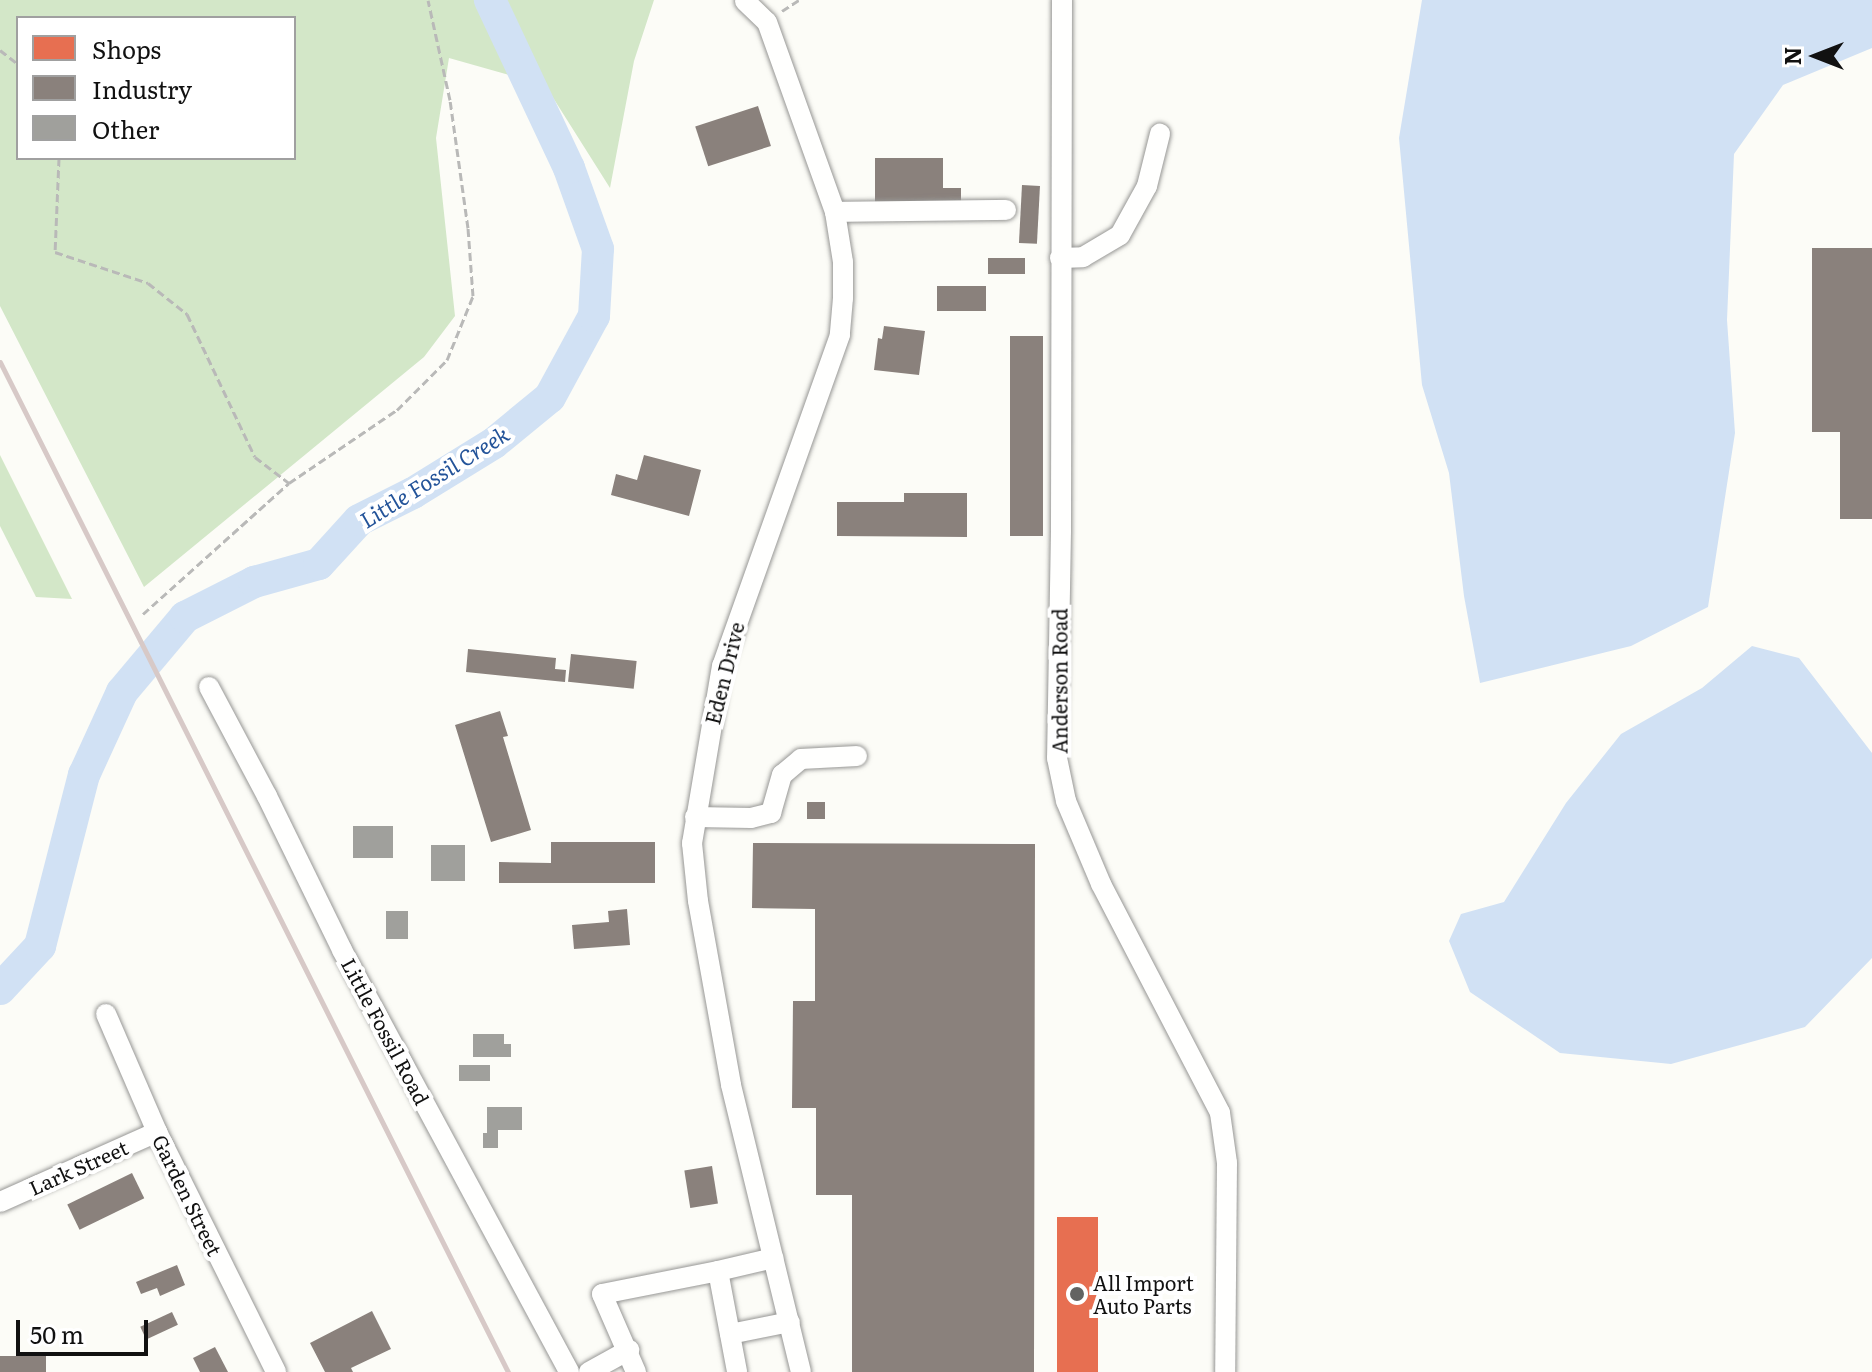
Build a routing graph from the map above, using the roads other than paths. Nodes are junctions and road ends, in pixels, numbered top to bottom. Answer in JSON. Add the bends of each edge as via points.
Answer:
{"nodes":[{"id":1,"x":1062,"y":0,"type":"edge"},
{"id":2,"x":745,"y":1,"type":"edge"},
{"id":3,"x":1160,"y":134,"type":"dead end"},
{"id":4,"x":1006,"y":210,"type":"dead end"},
{"id":5,"x":835,"y":212,"type":"junction"},
{"id":6,"x":1060,"y":258,"type":"junction"},
{"id":7,"x":209,"y":687,"type":"dead end"},
{"id":8,"x":857,"y":756,"type":"dead end"},
{"id":9,"x":695,"y":817,"type":"junction"},
{"id":10,"x":106,"y":1014,"type":"dead end"},
{"id":11,"x":157,"y":1132,"type":"junction"},
{"id":12,"x":0,"y":1202,"type":"edge"},
{"id":13,"x":774,"y":1258,"type":"junction"},
{"id":14,"x":718,"y":1271,"type":"junction"},
{"id":15,"x":790,"y":1322,"type":"junction"},
{"id":16,"x":730,"y":1334,"type":"junction"},
{"id":17,"x":629,"y":1350,"type":"junction"},
{"id":18,"x":276,"y":1372,"type":"edge"},
{"id":19,"x":569,"y":1372,"type":"edge"},
{"id":20,"x":589,"y":1372,"type":"edge"},
{"id":21,"x":636,"y":1372,"type":"edge"},
{"id":22,"x":737,"y":1372,"type":"edge"},
{"id":23,"x":801,"y":1372,"type":"edge"},
{"id":24,"x":1225,"y":1372,"type":"edge"}],
"edges":[{"from":1,"to":6,"type":"street","name":"Anderson Road"},
{"from":2,"to":5,"type":"street","name":"Eden Drive","via":[[767,22]]},
{"from":3,"to":6,"type":"street","via":[[1147,186],[1120,235],[1083,257]]},
{"from":4,"to":5,"type":"street"},
{"from":5,"to":9,"type":"street","name":"Eden Drive","via":[[843,262],[840,335],[722,666]]},
{"from":6,"to":24,"type":"street","name":"Anderson Road","via":[[1057,758],[1066,801],[1101,884],[1220,1113],[1227,1163]]},
{"from":7,"to":19,"type":"street","name":"Little Fossil Road","via":[[342,950]]},
{"from":8,"to":9,"type":"street","via":[[801,759],[782,775],[771,813]]},
{"from":9,"to":13,"type":"street","name":"Eden Drive","via":[[698,901],[731,1085]]},
{"from":10,"to":11,"type":"street","name":"Garden Street"},
{"from":11,"to":12,"type":"street","name":"Lark Street"},
{"from":11,"to":18,"type":"street","name":"Garden Street"},
{"from":13,"to":14,"type":"street"},
{"from":13,"to":15,"type":"street","name":"Eden Drive"},
{"from":14,"to":16,"type":"street"},
{"from":14,"to":17,"type":"street","via":[[602,1294]]},
{"from":15,"to":16,"type":"street"},
{"from":15,"to":23,"type":"street","name":"Eden Drive"},
{"from":16,"to":22,"type":"street"},
{"from":17,"to":20,"type":"street"},
{"from":17,"to":21,"type":"street"}]}
